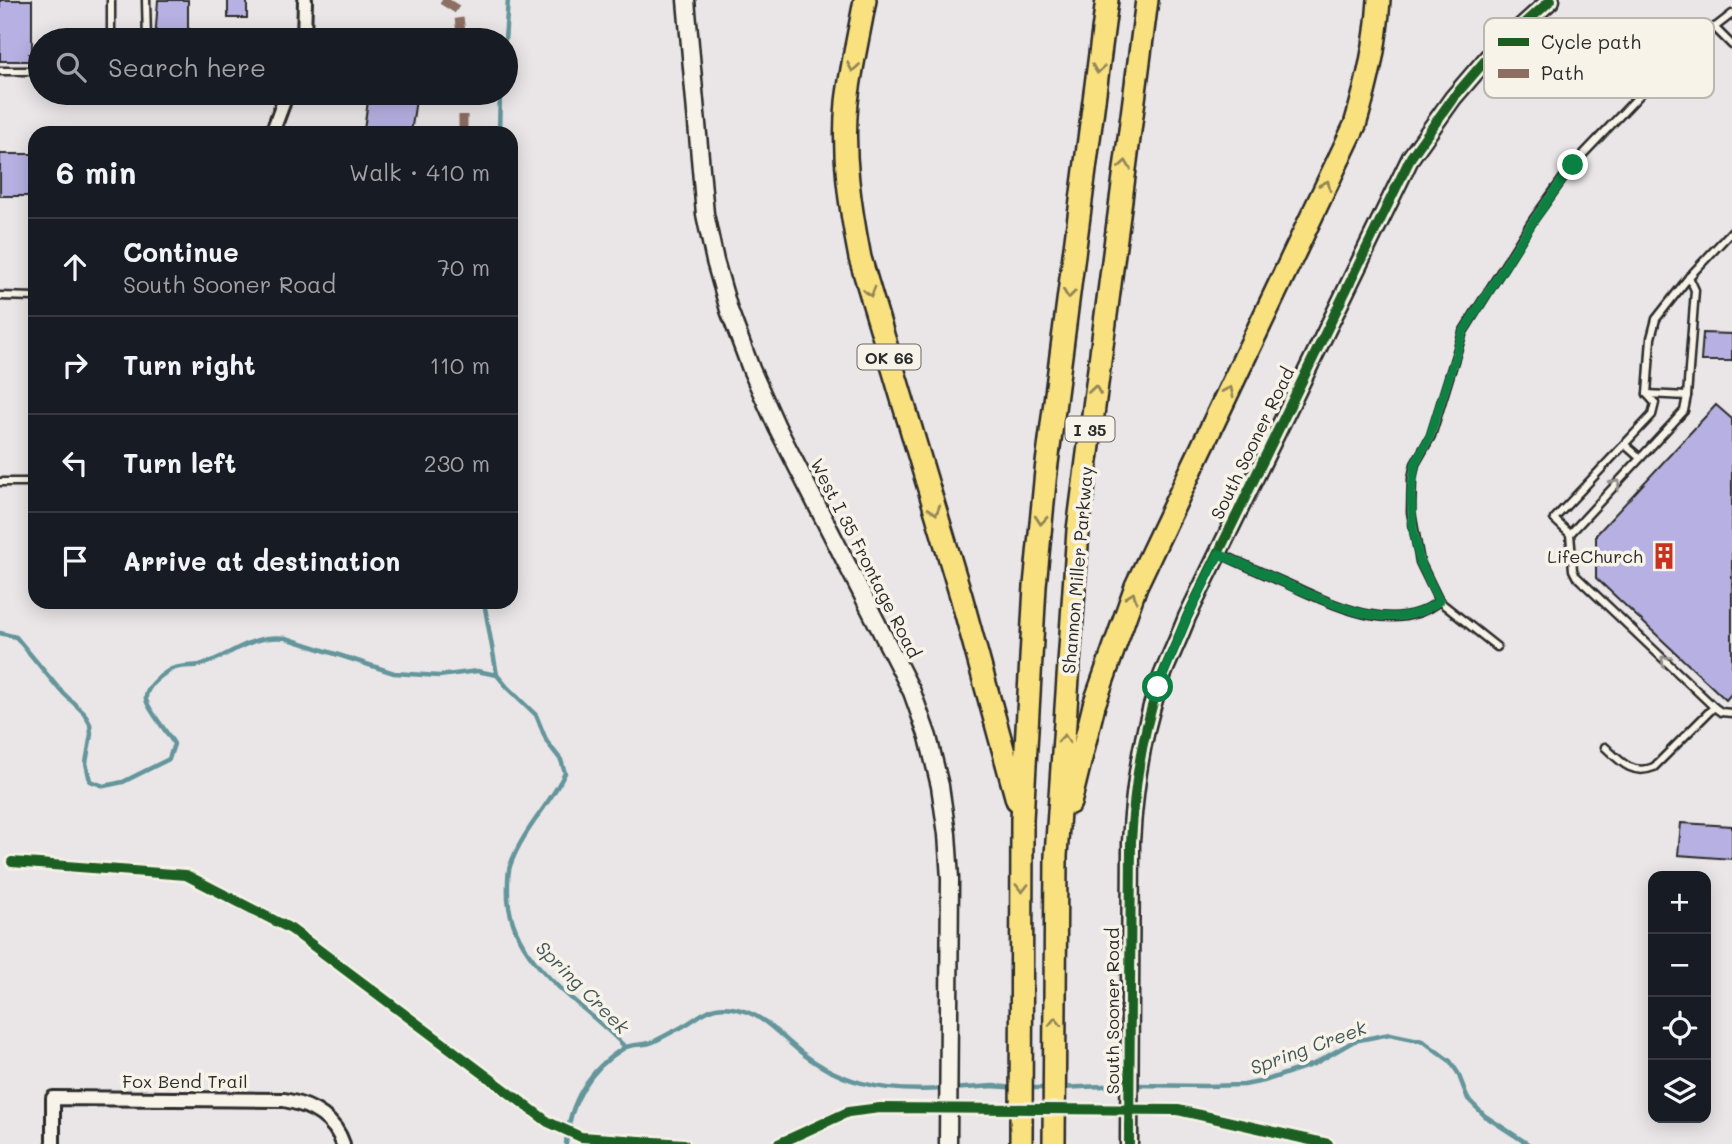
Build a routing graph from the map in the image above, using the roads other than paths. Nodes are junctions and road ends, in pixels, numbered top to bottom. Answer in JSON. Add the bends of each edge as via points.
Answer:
{"nodes":[{"id":1,"x":111,"y":0,"type":"edge"},
{"id":2,"x":146,"y":0,"type":"edge"},
{"id":3,"x":304,"y":0,"type":"edge"},
{"id":4,"x":686,"y":0,"type":"edge"},
{"id":5,"x":865,"y":0,"type":"edge"},
{"id":6,"x":1107,"y":0,"type":"edge"},
{"id":7,"x":1147,"y":0,"type":"edge"},
{"id":8,"x":1378,"y":0,"type":"edge"},
{"id":9,"x":1551,"y":0,"type":"edge"},
{"id":10,"x":1732,"y":14,"type":"edge"},
{"id":11,"x":1530,"y":18,"type":"edge"},
{"id":12,"x":1714,"y":27,"type":"joint"},
{"id":13,"x":111,"y":28,"type":"edge"},
{"id":14,"x":147,"y":28,"type":"edge"},
{"id":15,"x":304,"y":28,"type":"edge"},
{"id":16,"x":1732,"y":45,"type":"edge"},
{"id":17,"x":1484,"y":62,"type":"edge"},
{"id":18,"x":0,"y":71,"type":"edge"},
{"id":19,"x":28,"y":71,"type":"edge"},
{"id":20,"x":1637,"y":98,"type":"edge"},
{"id":21,"x":282,"y":105,"type":"edge"},
{"id":22,"x":275,"y":126,"type":"edge"},
{"id":23,"x":1732,"y":231,"type":"edge"},
{"id":24,"x":1689,"y":277,"type":"junction"},
{"id":25,"x":0,"y":296,"type":"edge"},
{"id":26,"x":28,"y":297,"type":"edge"},
{"id":27,"x":1647,"y":394,"type":"junction"},
{"id":28,"x":1687,"y":396,"type":"junction"},
{"id":29,"x":1625,"y":444,"type":"junction"},
{"id":30,"x":1640,"y":458,"type":"junction"},
{"id":31,"x":0,"y":482,"type":"edge"},
{"id":32,"x":28,"y":482,"type":"edge"},
{"id":33,"x":1570,"y":534,"type":"junction"},
{"id":34,"x":1219,"y":554,"type":"junction"},
{"id":35,"x":1439,"y":601,"type":"junction"},
{"id":36,"x":1497,"y":647,"type":"dead end"},
{"id":37,"x":1714,"y":707,"type":"junction"},
{"id":38,"x":1732,"y":713,"type":"edge"},
{"id":39,"x":1605,"y":747,"type":"dead end"},
{"id":40,"x":1022,"y":819,"type":"junction"},
{"id":41,"x":1056,"y":856,"type":"junction"},
{"id":42,"x":1054,"y":1134,"type":"edge"},
{"id":43,"x":1021,"y":1135,"type":"edge"},
{"id":44,"x":53,"y":1144,"type":"edge"},
{"id":45,"x":344,"y":1144,"type":"edge"},
{"id":46,"x":948,"y":1144,"type":"edge"},
{"id":47,"x":1129,"y":1144,"type":"edge"}],
"edges":[{"from":1,"to":13,"type":"lane"},
{"from":2,"to":14,"type":"lane"},
{"from":3,"to":15,"type":"street"},
{"from":4,"to":46,"type":"street","name":"West I 35 Frontage Road","via":[[705,214],[729,310],[777,427],[912,692],[940,786],[950,879]]},
{"from":5,"to":40,"type":"highway","number":"OK 66","one_way":true,"via":[[847,102],[851,212],[860,258]]},
{"from":6,"to":40,"type":"highway","number":"I 35","one_way":true,"via":[[1046,471]]},
{"from":41,"to":7,"type":"highway","name":"Shannon Miller Parkway","number":"I 35","one_way":true,"via":[[1078,530]]},
{"from":41,"to":8,"type":"highway","one_way":true,"via":[[1094,705],[1136,586],[1355,125],[1377,40]]},
{"from":9,"to":11,"type":"street","name":"South Sooner Road"},
{"from":10,"to":12,"type":"lane"},
{"from":12,"to":16,"type":"lane"},
{"from":17,"to":34,"type":"street","name":"South Sooner Road","via":[[1411,157]]},
{"from":18,"to":19,"type":"lane"},
{"from":20,"to":35,"type":"lane","via":[[1572,166],[1463,332],[1412,478],[1416,546]]},
{"from":21,"to":22,"type":"street"},
{"from":23,"to":24,"type":"lane"},
{"from":24,"to":27,"type":"lane","via":[[1654,324]]},
{"from":24,"to":28,"type":"lane","via":[[1695,290]]},
{"from":25,"to":26,"type":"lane"},
{"from":27,"to":28,"type":"lane"},
{"from":27,"to":29,"type":"lane","via":[[1655,403],[1654,410]]},
{"from":28,"to":30,"type":"lane","via":[[1684,411]]},
{"from":29,"to":30,"type":"lane"},
{"from":29,"to":33,"type":"lane","via":[[1554,519]]},
{"from":33,"to":30,"type":"lane","one_way":true},
{"from":31,"to":32,"type":"lane"},
{"from":37,"to":33,"type":"lane","one_way":true,"via":[[1576,576]]},
{"from":34,"to":35,"type":"lane","via":[[1364,614],[1407,614]]},
{"from":34,"to":47,"type":"street","name":"South Sooner Road","via":[[1158,687],[1134,794]]},
{"from":35,"to":36,"type":"lane"},
{"from":37,"to":38,"type":"lane"},
{"from":37,"to":39,"type":"lane","via":[[1649,769],[1631,769]]},
{"from":40,"to":43,"type":"highway","number":"I 35","one_way":true},
{"from":42,"to":41,"type":"highway","name":"Shannon Miller Parkway","number":"I 35","one_way":true},
{"from":44,"to":45,"type":"street","name":"Fox Bend Trail","via":[[53,1098],[269,1098],[310,1107],[331,1122]]}]}
